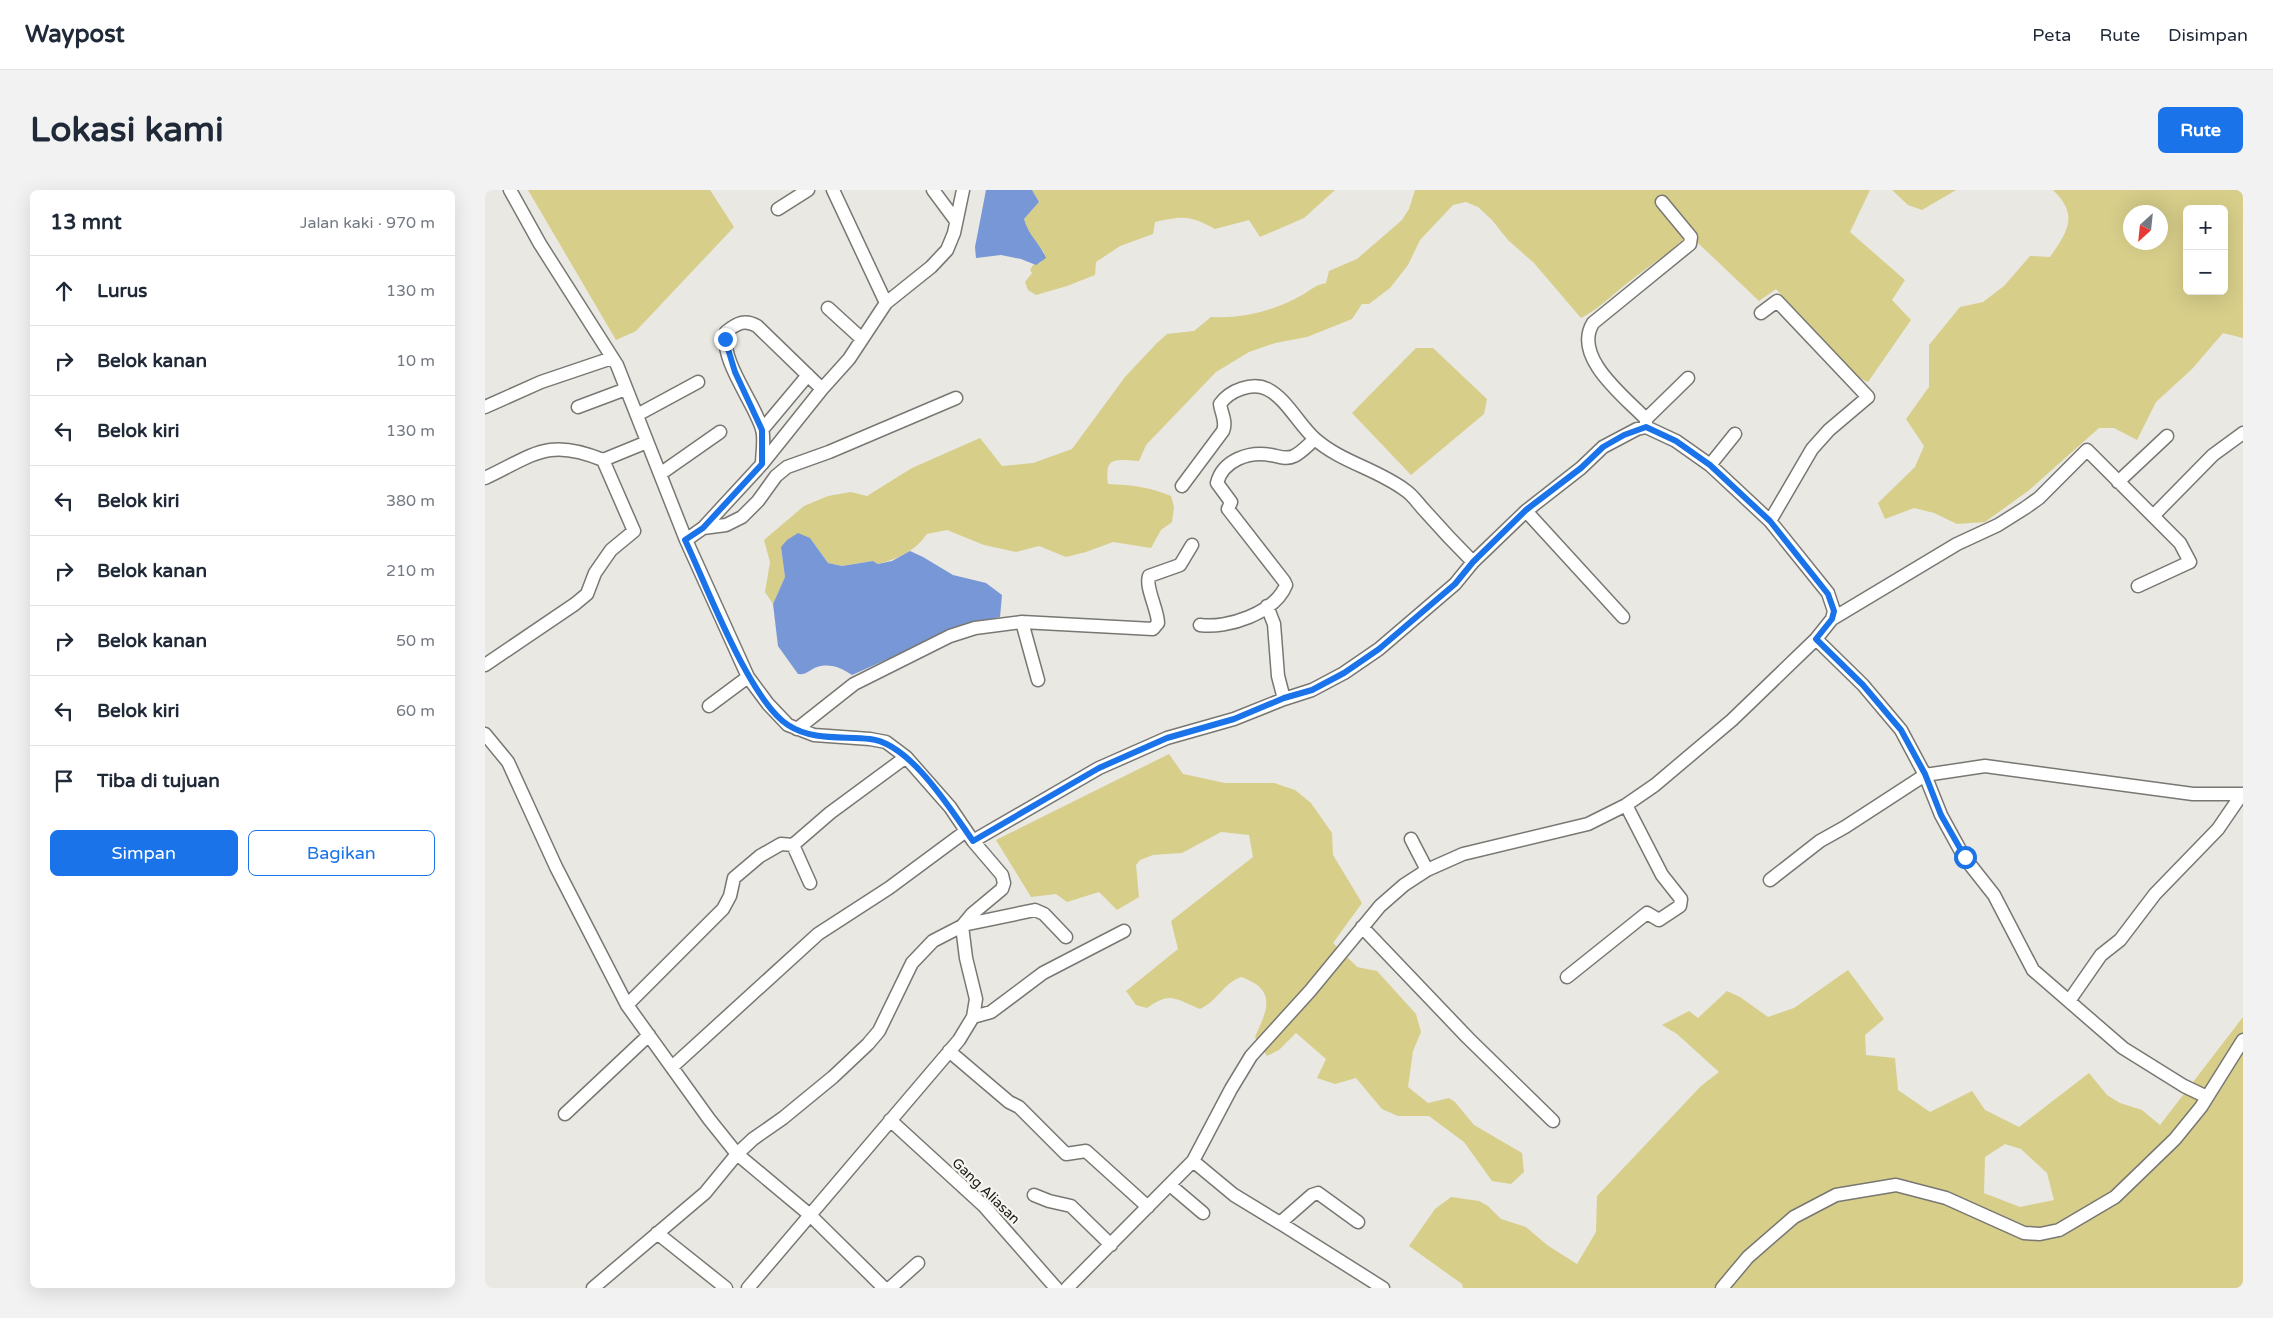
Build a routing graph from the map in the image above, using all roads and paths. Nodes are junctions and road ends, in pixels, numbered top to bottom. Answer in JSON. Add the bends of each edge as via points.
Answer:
{"nodes":[{"id":1,"x":510,"y":190,"type":"edge"},
{"id":2,"x":808,"y":190,"type":"edge"},
{"id":3,"x":833,"y":190,"type":"edge"},
{"id":4,"x":933,"y":190,"type":"edge"},
{"id":5,"x":963,"y":190,"type":"edge"},
{"id":6,"x":1662,"y":202,"type":"dead end"},
{"id":7,"x":778,"y":209,"type":"dead end"},
{"id":8,"x":956,"y":221,"type":"junction"},
{"id":9,"x":886,"y":303,"type":"junction"},
{"id":10,"x":828,"y":308,"type":"dead end"},
{"id":11,"x":1761,"y":314,"type":"dead end"},
{"id":12,"x":862,"y":339,"type":"junction"},
{"id":13,"x":613,"y":358,"type":"junction"},
{"id":14,"x":808,"y":375,"type":"junction"},
{"id":15,"x":1688,"y":378,"type":"dead end"},
{"id":16,"x":698,"y":382,"type":"dead end"},
{"id":17,"x":626,"y":389,"type":"junction"},
{"id":18,"x":822,"y":389,"type":"junction"},
{"id":19,"x":955,"y":398,"type":"dead end"},
{"id":20,"x":578,"y":406,"type":"dead end"},
{"id":21,"x":485,"y":407,"type":"edge"},
{"id":22,"x":637,"y":415,"type":"junction"},
{"id":23,"x":1646,"y":423,"type":"junction"},
{"id":24,"x":762,"y":430,"type":"junction"},
{"id":25,"x":720,"y":432,"type":"dead end"},
{"id":26,"x":2243,"y":433,"type":"edge"},
{"id":27,"x":1735,"y":434,"type":"dead end"},
{"id":28,"x":2167,"y":436,"type":"dead end"},
{"id":29,"x":1315,"y":439,"type":"junction"},
{"id":30,"x":647,"y":442,"type":"junction"},
{"id":31,"x":603,"y":460,"type":"junction"},
{"id":32,"x":762,"y":464,"type":"junction"},
{"id":33,"x":1710,"y":465,"type":"junction"},
{"id":34,"x":660,"y":474,"type":"junction"},
{"id":35,"x":485,"y":478,"type":"edge"},
{"id":36,"x":2118,"y":482,"type":"junction"},
{"id":37,"x":1183,"y":486,"type":"dead end"},
{"id":38,"x":1526,"y":510,"type":"junction"},
{"id":39,"x":2153,"y":516,"type":"junction"},
{"id":40,"x":1773,"y":525,"type":"junction"},
{"id":41,"x":703,"y":528,"type":"junction"},
{"id":42,"x":685,"y":540,"type":"junction"},
{"id":43,"x":1192,"y":545,"type":"dead end"},
{"id":44,"x":1473,"y":562,"type":"junction"},
{"id":45,"x":2138,"y":586,"type":"dead end"},
{"id":46,"x":1267,"y":606,"type":"junction"},
{"id":47,"x":1623,"y":616,"type":"dead end"},
{"id":48,"x":1832,"y":619,"type":"junction"},
{"id":49,"x":1022,"y":622,"type":"junction"},
{"id":50,"x":1200,"y":625,"type":"dead end"},
{"id":51,"x":1816,"y":639,"type":"junction"},
{"id":52,"x":485,"y":665,"type":"edge"},
{"id":53,"x":749,"y":677,"type":"junction"},
{"id":54,"x":1038,"y":680,"type":"dead end"},
{"id":55,"x":1284,"y":698,"type":"junction"},
{"id":56,"x":709,"y":706,"type":"dead end"},
{"id":57,"x":797,"y":729,"type":"junction"},
{"id":58,"x":485,"y":734,"type":"edge"},
{"id":59,"x":906,"y":757,"type":"junction"},
{"id":60,"x":1925,"y":774,"type":"junction"},
{"id":61,"x":2242,"y":794,"type":"edge"},
{"id":62,"x":1626,"y":805,"type":"junction"},
{"id":63,"x":969,"y":836,"type":"junction"},
{"id":64,"x":1411,"y":839,"type":"dead end"},
{"id":65,"x":793,"y":845,"type":"junction"},
{"id":66,"x":1427,"y":870,"type":"junction"},
{"id":67,"x":1770,"y":880,"type":"dead end"},
{"id":68,"x":810,"y":883,"type":"dead end"},
{"id":69,"x":963,"y":927,"type":"junction"},
{"id":70,"x":1362,"y":927,"type":"junction"},
{"id":71,"x":1124,"y":931,"type":"dead end"},
{"id":72,"x":1065,"y":936,"type":"dead end"},
{"id":73,"x":1567,"y":977,"type":"dead end"},
{"id":74,"x":2069,"y":1000,"type":"junction"},
{"id":75,"x":627,"y":1005,"type":"junction"},
{"id":76,"x":973,"y":1017,"type":"junction"},
{"id":77,"x":649,"y":1035,"type":"junction"},
{"id":78,"x":2243,"y":1040,"type":"edge"},
{"id":79,"x":949,"y":1051,"type":"junction"},
{"id":80,"x":672,"y":1068,"type":"junction"},
{"id":81,"x":2207,"y":1097,"type":"junction"},
{"id":82,"x":565,"y":1114,"type":"dead end"},
{"id":83,"x":890,"y":1120,"type":"junction"},
{"id":84,"x":1553,"y":1121,"type":"dead end"},
{"id":85,"x":737,"y":1154,"type":"junction"},
{"id":86,"x":1193,"y":1162,"type":"junction"},
{"id":87,"x":1171,"y":1185,"type":"junction"},
{"id":88,"x":1034,"y":1195,"type":"dead end"},
{"id":89,"x":1149,"y":1207,"type":"junction"},
{"id":90,"x":1203,"y":1213,"type":"dead end"},
{"id":91,"x":807,"y":1219,"type":"junction"},
{"id":92,"x":1357,"y":1222,"type":"dead end"},
{"id":93,"x":1280,"y":1224,"type":"junction"},
{"id":94,"x":657,"y":1233,"type":"junction"},
{"id":95,"x":1111,"y":1245,"type":"junction"},
{"id":96,"x":918,"y":1263,"type":"dead end"},
{"id":97,"x":593,"y":1288,"type":"edge"},
{"id":98,"x":726,"y":1288,"type":"edge"},
{"id":99,"x":748,"y":1288,"type":"edge"},
{"id":100,"x":883,"y":1288,"type":"edge"},
{"id":101,"x":890,"y":1288,"type":"edge"},
{"id":102,"x":1056,"y":1288,"type":"edge"},
{"id":103,"x":1067,"y":1288,"type":"edge"},
{"id":104,"x":1383,"y":1288,"type":"edge"},
{"id":105,"x":1722,"y":1288,"type":"edge"}],
"edges":[{"from":1,"to":13,"type":"street","via":[[540,244]]},
{"from":2,"to":7,"type":"street"},
{"from":3,"to":9,"type":"street"},
{"from":4,"to":8,"type":"street"},
{"from":5,"to":8,"type":"street"},
{"from":6,"to":23,"type":"street","via":[[1691,238],[1690,244],[1593,323],[1587,338],[1588,350],[1594,361]]},
{"from":8,"to":9,"type":"street","via":[[947,250]]},
{"from":9,"to":12,"type":"street"},
{"from":10,"to":12,"type":"street"},
{"from":11,"to":40,"type":"street","via":[[1777,301],[1868,397],[1812,448]]},
{"from":12,"to":18,"type":"street"},
{"from":13,"to":17,"type":"street"},
{"from":13,"to":21,"type":"street","via":[[541,382]]},
{"from":14,"to":18,"type":"street"},
{"from":14,"to":24,"type":"street"},
{"from":14,"to":24,"type":"street","via":[[750,322],[738,323],[726,332],[725,339],[735,372]]},
{"from":15,"to":23,"type":"street"},
{"from":16,"to":22,"type":"street"},
{"from":17,"to":20,"type":"street"},
{"from":17,"to":22,"type":"street"},
{"from":18,"to":32,"type":"street"},
{"from":19,"to":41,"type":"street","via":[[787,467],[741,517],[726,525]]},
{"from":22,"to":30,"type":"street"},
{"from":23,"to":33,"type":"street"},
{"from":23,"to":38,"type":"street","via":[[1603,447]]},
{"from":24,"to":32,"type":"street"},
{"from":25,"to":34,"type":"street"},
{"from":26,"to":39,"type":"street","via":[[2213,455]]},
{"from":27,"to":33,"type":"street"},
{"from":28,"to":36,"type":"street"},
{"from":29,"to":37,"type":"street","via":[[1269,390],[1255,386],[1236,390],[1220,404],[1225,421],[1223,430]]},
{"from":29,"to":44,"type":"street","via":[[1345,459],[1405,490]]},
{"from":29,"to":46,"type":"street","via":[[1293,457],[1263,454],[1237,458],[1223,470],[1217,481],[1231,502],[1228,509],[1285,581],[1284,590]]},
{"from":30,"to":31,"type":"street"},
{"from":30,"to":34,"type":"street"},
{"from":31,"to":35,"type":"street","via":[[581,451],[536,452]]},
{"from":31,"to":52,"type":"street","via":[[634,531],[611,550],[595,573],[587,594]]},
{"from":32,"to":41,"type":"street"},
{"from":33,"to":40,"type":"street"},
{"from":34,"to":42,"type":"street"},
{"from":36,"to":39,"type":"street"},
{"from":36,"to":48,"type":"street","via":[[2089,450],[2085,451],[2025,508],[1957,544]]},
{"from":38,"to":44,"type":"street"},
{"from":38,"to":47,"type":"street"},
{"from":39,"to":45,"type":"street","via":[[2180,543],[2190,562]]},
{"from":40,"to":48,"type":"street","via":[[1828,594],[1834,611]]},
{"from":41,"to":42,"type":"street"},
{"from":42,"to":53,"type":"street"},
{"from":43,"to":49,"type":"street","via":[[1181,565],[1149,576],[1147,582],[1158,616],[1158,623],[1153,629]]},
{"from":44,"to":55,"type":"street","via":[[1455,584],[1379,649],[1320,686]]},
{"from":46,"to":50,"type":"street","via":[[1247,618],[1225,625]]},
{"from":46,"to":55,"type":"street","via":[[1274,624],[1278,676]]},
{"from":48,"to":51,"type":"street"},
{"from":49,"to":54,"type":"street"},
{"from":49,"to":57,"type":"street","via":[[975,628],[950,636],[854,684]]},
{"from":51,"to":60,"type":"street","via":[[1863,685],[1901,730]]},
{"from":51,"to":62,"type":"street","via":[[1716,734]]},
{"from":53,"to":56,"type":"street"},
{"from":53,"to":57,"type":"street","via":[[787,725]]},
{"from":55,"to":63,"type":"street","via":[[1234,719],[1167,738],[1099,768]]},
{"from":57,"to":59,"type":"street","via":[[814,735],[885,742]]},
{"from":58,"to":75,"type":"street","via":[[508,762],[556,867]]},
{"from":59,"to":63,"type":"street","via":[[950,807]]},
{"from":59,"to":65,"type":"street","via":[[830,813]]},
{"from":60,"to":61,"type":"street","via":[[1985,766],[2193,794]]},
{"from":60,"to":67,"type":"street","via":[[1820,841]]},
{"from":60,"to":74,"type":"street","via":[[1949,830],[1994,895],[2033,970]]},
{"from":61,"to":74,"type":"street","via":[[2218,829],[2155,894],[2120,940],[2101,955]]},
{"from":62,"to":66,"type":"street","via":[[1588,824],[1485,847]]},
{"from":62,"to":73,"type":"street","via":[[1662,875],[1681,899],[1679,906],[1659,920],[1647,913]]},
{"from":63,"to":69,"type":"street","via":[[1002,875],[1004,883],[1002,889],[972,914]]},
{"from":63,"to":80,"type":"street","via":[[818,934]]},
{"from":64,"to":66,"type":"street"},
{"from":65,"to":68,"type":"street"},
{"from":65,"to":75,"type":"street","via":[[781,844],[760,856],[734,878],[723,909]]},
{"from":66,"to":70,"type":"street","via":[[1396,891]]},
{"from":69,"to":72,"type":"street","via":[[1035,910],[1044,914]]},
{"from":69,"to":76,"type":"street","via":[[966,958],[976,999]]},
{"from":69,"to":85,"type":"street","via":[[933,941],[912,963],[879,1031],[868,1044],[833,1077]]},
{"from":70,"to":84,"type":"street"},
{"from":70,"to":86,"type":"street","via":[[1251,1056]]},
{"from":71,"to":76,"type":"street","via":[[1043,973],[991,1012]]},
{"from":74,"to":81,"type":"street","via":[[2123,1048]]},
{"from":75,"to":77,"type":"street"},
{"from":76,"to":79,"type":"street"},
{"from":77,"to":80,"type":"street"},
{"from":77,"to":82,"type":"street"},
{"from":78,"to":81,"type":"street"},
{"from":79,"to":83,"type":"street"},
{"from":79,"to":89,"type":"street","via":[[1019,1107],[1066,1154],[1083,1151],[1090,1154]]},
{"from":80,"to":85,"type":"street"},
{"from":81,"to":105,"type":"street","via":[[2175,1139],[2115,1197],[2059,1230],[2024,1233],[1946,1198],[1896,1185],[1836,1195],[1794,1218],[1748,1257]]},
{"from":83,"to":91,"type":"street"},
{"from":83,"to":102,"type":"street","name":"Gang Aliasan","via":[[984,1206]]},
{"from":85,"to":91,"type":"street"},
{"from":85,"to":94,"type":"street","via":[[705,1193]]},
{"from":86,"to":87,"type":"street"},
{"from":86,"to":93,"type":"street","via":[[1234,1195]]},
{"from":87,"to":89,"type":"street"},
{"from":87,"to":90,"type":"street"},
{"from":88,"to":95,"type":"street","via":[[1071,1206]]},
{"from":89,"to":95,"type":"street"},
{"from":91,"to":99,"type":"street"},
{"from":91,"to":100,"type":"street"},
{"from":92,"to":93,"type":"street","via":[[1318,1193]]},
{"from":93,"to":104,"type":"street"},
{"from":94,"to":97,"type":"street"},
{"from":94,"to":98,"type":"street"},
{"from":95,"to":103,"type":"street"},
{"from":96,"to":101,"type":"street"}]}
